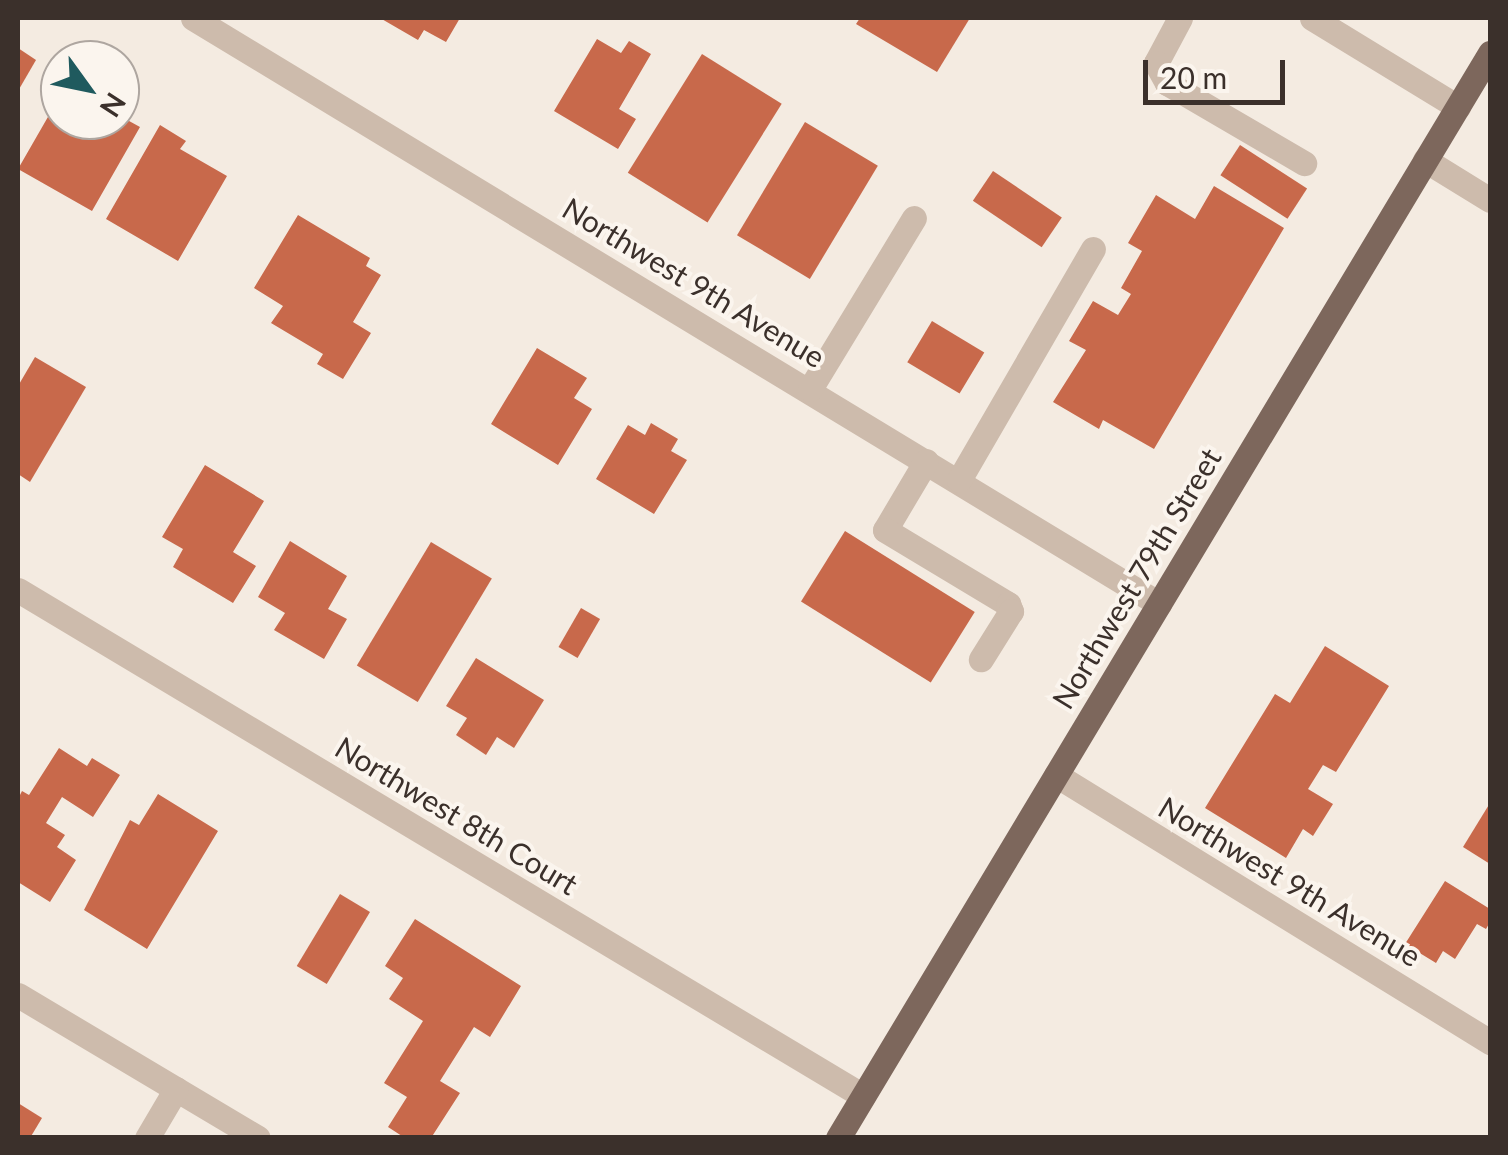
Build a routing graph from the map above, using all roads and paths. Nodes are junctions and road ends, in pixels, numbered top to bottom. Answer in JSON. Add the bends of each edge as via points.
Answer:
{"nodes":[{"id":1,"x":193,"y":18,"type":"edge"},
{"id":2,"x":1180,"y":18,"type":"edge"},
{"id":3,"x":1312,"y":18,"type":"edge"},
{"id":4,"x":1340,"y":25,"type":"edge"},
{"id":5,"x":1490,"y":53,"type":"edge"},
{"id":6,"x":1458,"y":107,"type":"junction"},
{"id":7,"x":1426,"y":160,"type":"junction"},
{"id":8,"x":1304,"y":163,"type":"dead end"},
{"id":9,"x":1490,"y":200,"type":"edge"},
{"id":10,"x":914,"y":218,"type":"dead end"},
{"id":11,"x":1094,"y":250,"type":"dead end"},
{"id":12,"x":810,"y":389,"type":"junction"},
{"id":13,"x":926,"y":461,"type":"junction"},
{"id":14,"x":959,"y":480,"type":"junction"},
{"id":15,"x":18,"y":590,"type":"edge"},
{"id":16,"x":1159,"y":604,"type":"junction"},
{"id":17,"x":981,"y":659,"type":"dead end"},
{"id":18,"x":1056,"y":775,"type":"junction"},
{"id":19,"x":18,"y":995,"type":"edge"},
{"id":20,"x":1490,"y":1042,"type":"edge"},
{"id":21,"x":176,"y":1089,"type":"junction"},
{"id":22,"x":863,"y":1096,"type":"junction"},
{"id":23,"x":147,"y":1138,"type":"edge"},
{"id":24,"x":258,"y":1138,"type":"edge"},
{"id":25,"x":838,"y":1138,"type":"edge"}],
"edges":[{"from":1,"to":12,"type":"street","name":"Northwest 9th Avenue"},
{"from":2,"to":8,"type":"street","via":[[1156,63],[1166,83]]},
{"from":3,"to":4,"type":"street"},
{"from":4,"to":6,"type":"street"},
{"from":5,"to":6,"type":"main road","name":"Northwest 79th Street"},
{"from":6,"to":7,"type":"main road","name":"Northwest 79th Street"},
{"from":7,"to":9,"type":"street"},
{"from":7,"to":16,"type":"main road","name":"Northwest 79th Street"},
{"from":10,"to":12,"type":"street"},
{"from":11,"to":14,"type":"street"},
{"from":12,"to":13,"type":"street","name":"Northwest 9th Avenue"},
{"from":13,"to":14,"type":"street","name":"Northwest 9th Avenue"},
{"from":13,"to":17,"type":"street","via":[[884,530],[1008,604],[1011,611]]},
{"from":14,"to":16,"type":"street","name":"Northwest 9th Avenue"},
{"from":15,"to":22,"type":"street","name":"Northwest 8th Court"},
{"from":16,"to":18,"type":"main road","name":"Northwest 79th Street"},
{"from":18,"to":20,"type":"street","name":"Northwest 9th Avenue"},
{"from":18,"to":22,"type":"main road","name":"Northwest 79th Street"},
{"from":19,"to":21,"type":"street"},
{"from":21,"to":23,"type":"street"},
{"from":21,"to":24,"type":"street"},
{"from":22,"to":25,"type":"main road","name":"Northwest 79th Street"}]}
